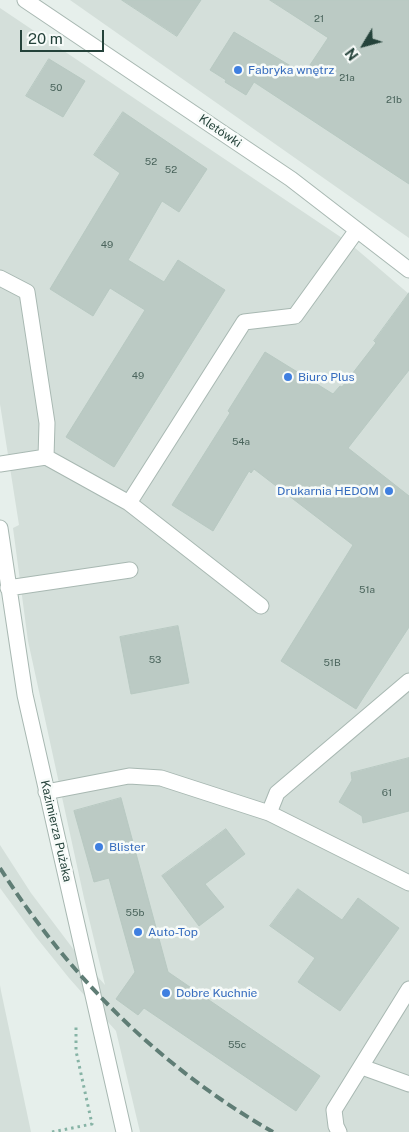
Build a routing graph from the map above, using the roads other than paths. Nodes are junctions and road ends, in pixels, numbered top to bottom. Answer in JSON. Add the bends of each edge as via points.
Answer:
{"nodes":[{"id":1,"x":25,"y":0,"type":"edge"},
{"id":2,"x":357,"y":230,"type":"junction"},
{"id":3,"x":409,"y":270,"type":"edge"},
{"id":4,"x":0,"y":278,"type":"edge"},
{"id":5,"x":46,"y":457,"type":"junction"},
{"id":6,"x":0,"y":464,"type":"edge"},
{"id":7,"x":129,"y":503,"type":"junction"},
{"id":8,"x":0,"y":528,"type":"edge"},
{"id":9,"x":130,"y":570,"type":"dead end"},
{"id":10,"x":8,"y":588,"type":"junction"},
{"id":11,"x":261,"y":606,"type":"dead end"},
{"id":12,"x":409,"y":681,"type":"edge"},
{"id":13,"x":46,"y":792,"type":"junction"},
{"id":14,"x":269,"y":813,"type":"junction"},
{"id":15,"x":409,"y":883,"type":"edge"},
{"id":16,"x":409,"y":989,"type":"edge"},
{"id":17,"x":362,"y":1067,"type":"junction"},
{"id":18,"x":409,"y":1084,"type":"edge"},
{"id":19,"x":124,"y":1132,"type":"edge"},
{"id":20,"x":339,"y":1132,"type":"edge"}],
"edges":[{"from":1,"to":2,"type":"street","name":"Kletówki","via":[[291,179]]},
{"from":2,"to":3,"type":"street","name":"Kletówki"},
{"from":2,"to":7,"type":"street","via":[[295,316],[244,322]]},
{"from":4,"to":5,"type":"street","via":[[27,292],[47,423]]},
{"from":5,"to":6,"type":"street"},
{"from":5,"to":7,"type":"street"},
{"from":7,"to":11,"type":"street"},
{"from":8,"to":10,"type":"street","name":"Kazimierza Pużaka"},
{"from":9,"to":10,"type":"street"},
{"from":10,"to":13,"type":"street","name":"Kazimierza Pużaka","via":[[25,695]]},
{"from":12,"to":14,"type":"street","via":[[277,792]]},
{"from":13,"to":14,"type":"street","via":[[129,776],[161,778]]},
{"from":13,"to":19,"type":"street","name":"Kazimierza Pużaka"},
{"from":14,"to":15,"type":"street"},
{"from":16,"to":17,"type":"street"},
{"from":17,"to":18,"type":"street"},
{"from":17,"to":20,"type":"street","via":[[334,1110]]}]}
